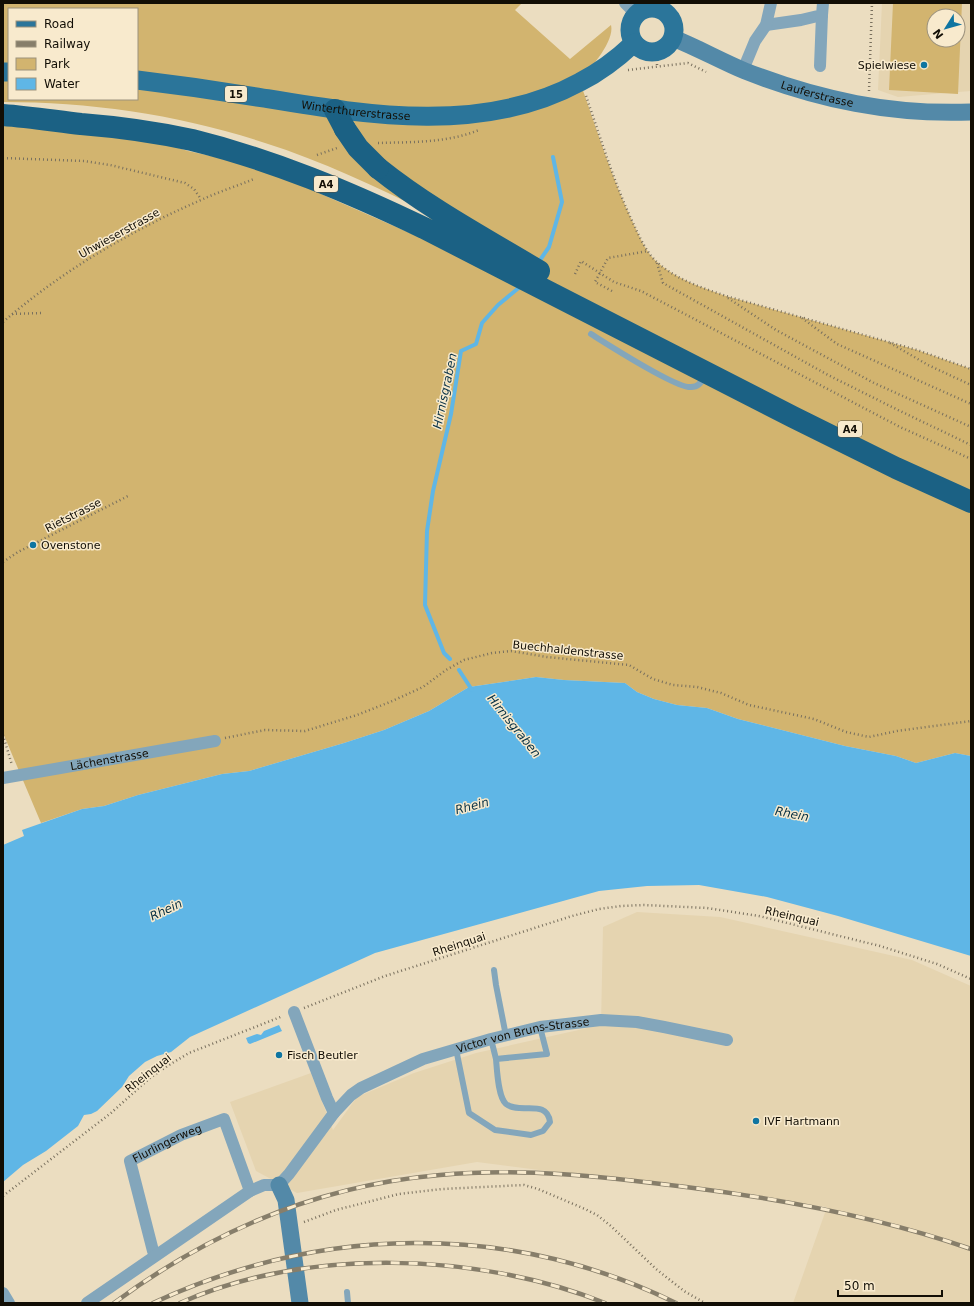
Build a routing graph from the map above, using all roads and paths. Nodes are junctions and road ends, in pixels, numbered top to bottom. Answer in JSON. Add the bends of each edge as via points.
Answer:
{"nodes":[{"id":1,"x":771,"y":3,"type":"edge"},
{"id":2,"x":872,"y":3,"type":"edge"},
{"id":3,"x":668,"y":7,"type":"edge"},
{"id":4,"x":631,"y":8,"type":"edge"},
{"id":5,"x":822,"y":9,"type":"edge"},
{"id":6,"x":766,"y":26,"type":"junction"},
{"id":7,"x":673,"y":38,"type":"junction"},
{"id":8,"x":634,"y":43,"type":"junction"},
{"id":9,"x":820,"y":66,"type":"dead end"},
{"id":10,"x":743,"y":70,"type":"junction"},
{"id":11,"x":138,"y":80,"type":"edge"},
{"id":12,"x":576,"y":84,"type":"junction"},
{"id":13,"x":869,"y":106,"type":"junction"},
{"id":14,"x":336,"y":110,"type":"junction"},
{"id":15,"x":971,"y":112,"type":"edge"},
{"id":16,"x":3,"y":115,"type":"edge"},
{"id":17,"x":3,"y":158,"type":"edge"},
{"id":18,"x":254,"y":179,"type":"dead end"},
{"id":19,"x":201,"y":199,"type":"junction"},
{"id":20,"x":486,"y":248,"type":"junction"},
{"id":21,"x":648,"y":251,"type":"junction"},
{"id":22,"x":657,"y":263,"type":"junction"},
{"id":23,"x":601,"y":272,"type":"junction"},
{"id":24,"x":573,"y":289,"type":"junction"},
{"id":25,"x":612,"y":291,"type":"dead end"},
{"id":26,"x":726,"y":296,"type":"junction"},
{"id":27,"x":42,"y":313,"type":"dead end"},
{"id":28,"x":12,"y":314,"type":"junction"},
{"id":29,"x":800,"y":317,"type":"junction"},
{"id":30,"x":3,"y":322,"type":"edge"},
{"id":31,"x":591,"y":334,"type":"dead end"},
{"id":32,"x":885,"y":341,"type":"junction"},
{"id":33,"x":971,"y":369,"type":"edge"},
{"id":34,"x":706,"y":372,"type":"junction"},
{"id":35,"x":971,"y":385,"type":"edge"},
{"id":36,"x":971,"y":404,"type":"edge"},
{"id":37,"x":971,"y":427,"type":"edge"},
{"id":38,"x":971,"y":445,"type":"edge"},
{"id":39,"x":971,"y":460,"type":"edge"},
{"id":40,"x":971,"y":485,"type":"edge"},
{"id":41,"x":130,"y":495,"type":"dead end"},
{"id":42,"x":971,"y":502,"type":"edge"},
{"id":43,"x":3,"y":562,"type":"edge"},
{"id":44,"x":971,"y":721,"type":"edge"},
{"id":45,"x":3,"y":735,"type":"edge"},
{"id":46,"x":215,"y":741,"type":"joint"},
{"id":47,"x":16,"y":777,"type":"junction"},
{"id":48,"x":3,"y":778,"type":"edge"},
{"id":49,"x":494,"y":970,"type":"dead end"},
{"id":50,"x":971,"y":979,"type":"edge"},
{"id":51,"x":294,"y":1012,"type":"junction"},
{"id":52,"x":540,"y":1027,"type":"junction"},
{"id":53,"x":506,"y":1036,"type":"junction"},
{"id":54,"x":491,"y":1039,"type":"junction"},
{"id":55,"x":727,"y":1040,"type":"dead end"},
{"id":56,"x":456,"y":1049,"type":"junction"},
{"id":57,"x":496,"y":1059,"type":"junction"},
{"id":58,"x":334,"y":1113,"type":"junction"},
{"id":59,"x":279,"y":1185,"type":"junction"},
{"id":60,"x":250,"y":1191,"type":"junction"},
{"id":61,"x":3,"y":1196,"type":"edge"},
{"id":62,"x":305,"y":1222,"type":"dead end"},
{"id":63,"x":156,"y":1255,"type":"junction"},
{"id":64,"x":347,"y":1292,"type":"dead end"},
{"id":65,"x":3,"y":1293,"type":"edge"},
{"id":66,"x":9,"y":1303,"type":"edge"},
{"id":67,"x":87,"y":1303,"type":"edge"},
{"id":68,"x":300,"y":1303,"type":"edge"},
{"id":69,"x":348,"y":1303,"type":"edge"},
{"id":70,"x":705,"y":1303,"type":"edge"}],
"edges":[{"from":1,"to":6,"type":"street"},
{"from":2,"to":13,"type":"path"},
{"from":3,"to":4,"type":"main road","via":[[642,10]]},
{"from":3,"to":7,"type":"main road","via":[[674,26]]},
{"from":4,"to":8,"type":"main road","via":[[633,18],[630,36]]},
{"from":5,"to":6,"type":"street","via":[[801,20]]},
{"from":5,"to":9,"type":"street"},
{"from":6,"to":10,"type":"street","via":[[755,41]]},
{"from":7,"to":8,"type":"main road","via":[[657,60]]},
{"from":7,"to":10,"type":"street","name":"Lauferstrasse"},
{"from":8,"to":12,"type":"main road","number":"15","via":[[607,65]]},
{"from":10,"to":13,"type":"street","name":"Lauferstrasse","via":[[806,92]]},
{"from":11,"to":14,"type":"main road","name":"Winterthurerstrasse","number":"15"},
{"from":12,"to":14,"type":"main road","name":"Winterthurerstrasse","number":"15","via":[[528,103],[474,114],[406,116]]},
{"from":12,"to":21,"type":"path","via":[[628,212]]},
{"from":13,"to":15,"type":"street","name":"Lauferstrasse","via":[[917,112]]},
{"from":14,"to":20,"type":"highway","bridge":true,"via":[[358,148],[378,168]]},
{"from":16,"to":20,"type":"highway","number":"A4","via":[[120,127],[226,149],[334,187]]},
{"from":17,"to":19,"type":"path","via":[[84,161],[110,165],[185,183],[194,189]]},
{"from":18,"to":19,"type":"path","name":"Uhwieserstrasse"},
{"from":19,"to":28,"type":"path","name":"Uhwieserstrasse","via":[[104,249],[60,277]]},
{"from":20,"to":24,"type":"highway","number":"A4"},
{"from":20,"to":24,"type":"highway","number":"A4"},
{"from":21,"to":22,"type":"path"},
{"from":21,"to":23,"type":"path","via":[[608,258]]},
{"from":22,"to":26,"type":"path","via":[[677,276]]},
{"from":22,"to":38,"type":"path","via":[[663,283],[828,375]]},
{"from":23,"to":24,"type":"path","via":[[581,261]]},
{"from":23,"to":25,"type":"path","via":[[595,282]]},
{"from":23,"to":39,"type":"path","via":[[614,282],[648,295],[900,427]]},
{"from":24,"to":34,"type":"highway","number":"A4"},
{"from":24,"to":40,"type":"highway","number":"A4","via":[[855,431]]},
{"from":26,"to":29,"type":"path"},
{"from":26,"to":37,"type":"path","via":[[776,330],[874,383]]},
{"from":27,"to":28,"type":"path"},
{"from":28,"to":30,"type":"path","name":"Uhwieserstrasse"},
{"from":29,"to":32,"type":"path"},
{"from":29,"to":36,"type":"path","via":[[837,344]]},
{"from":31,"to":34,"type":"lane","via":[[660,375],[690,388],[699,384]]},
{"from":32,"to":33,"type":"path"},
{"from":32,"to":35,"type":"path"},
{"from":34,"to":42,"type":"highway","number":"A4","via":[[896,468]]},
{"from":41,"to":43,"type":"path","name":"Rietstrasse"},
{"from":44,"to":46,"type":"path","name":"Buechhaldenstrasse","via":[[869,737],[846,732],[814,719],[749,705],[721,693],[673,685],[629,665],[511,651],[464,660],[423,687],[390,702],[305,731],[265,730]]},
{"from":45,"to":47,"type":"path"},
{"from":46,"to":47,"type":"street","name":"Lächenstrasse"},
{"from":47,"to":48,"type":"street","name":"Lächenstrasse"},
{"from":49,"to":53,"type":"lane"},
{"from":50,"to":51,"type":"path","name":"Rheinquai","via":[[936,964],[880,946],[759,916],[707,908],[621,906],[572,916],[386,976]]},
{"from":51,"to":58,"type":"street"},
{"from":51,"to":61,"type":"path","name":"Rheinquai","via":[[189,1054],[169,1065]]},
{"from":52,"to":53,"type":"street","name":"Victor von Bruns-Strasse"},
{"from":52,"to":55,"type":"street","name":"Victor von Bruns-Strasse","via":[[601,1020],[636,1022]]},
{"from":52,"to":57,"type":"lane","via":[[547,1054]]},
{"from":53,"to":54,"type":"street","name":"Victor von Bruns-Strasse"},
{"from":54,"to":56,"type":"street","name":"Victor von Bruns-Strasse"},
{"from":54,"to":57,"type":"lane"},
{"from":56,"to":57,"type":"lane","via":[[469,1113],[495,1130],[531,1135],[543,1130],[550,1122],[549,1116],[542,1109],[506,1104],[501,1096]]},
{"from":56,"to":58,"type":"street","name":"Victor von Bruns-Strasse","via":[[422,1059],[361,1088],[350,1095]]},
{"from":58,"to":59,"type":"street","name":"Victor von Bruns-Strasse"},
{"from":59,"to":60,"type":"street","via":[[264,1185]]},
{"from":59,"to":68,"type":"street","via":[[286,1200]]},
{"from":60,"to":63,"type":"street"},
{"from":60,"to":63,"type":"street","name":"Flurlingerweg","via":[[224,1119],[181,1135],[130,1161]]},
{"from":62,"to":70,"type":"path","via":[[343,1208],[399,1194],[524,1185],[597,1215],[656,1269],[684,1291]]},
{"from":63,"to":67,"type":"street"},
{"from":64,"to":69,"type":"lane"},
{"from":65,"to":66,"type":"street"}]}
